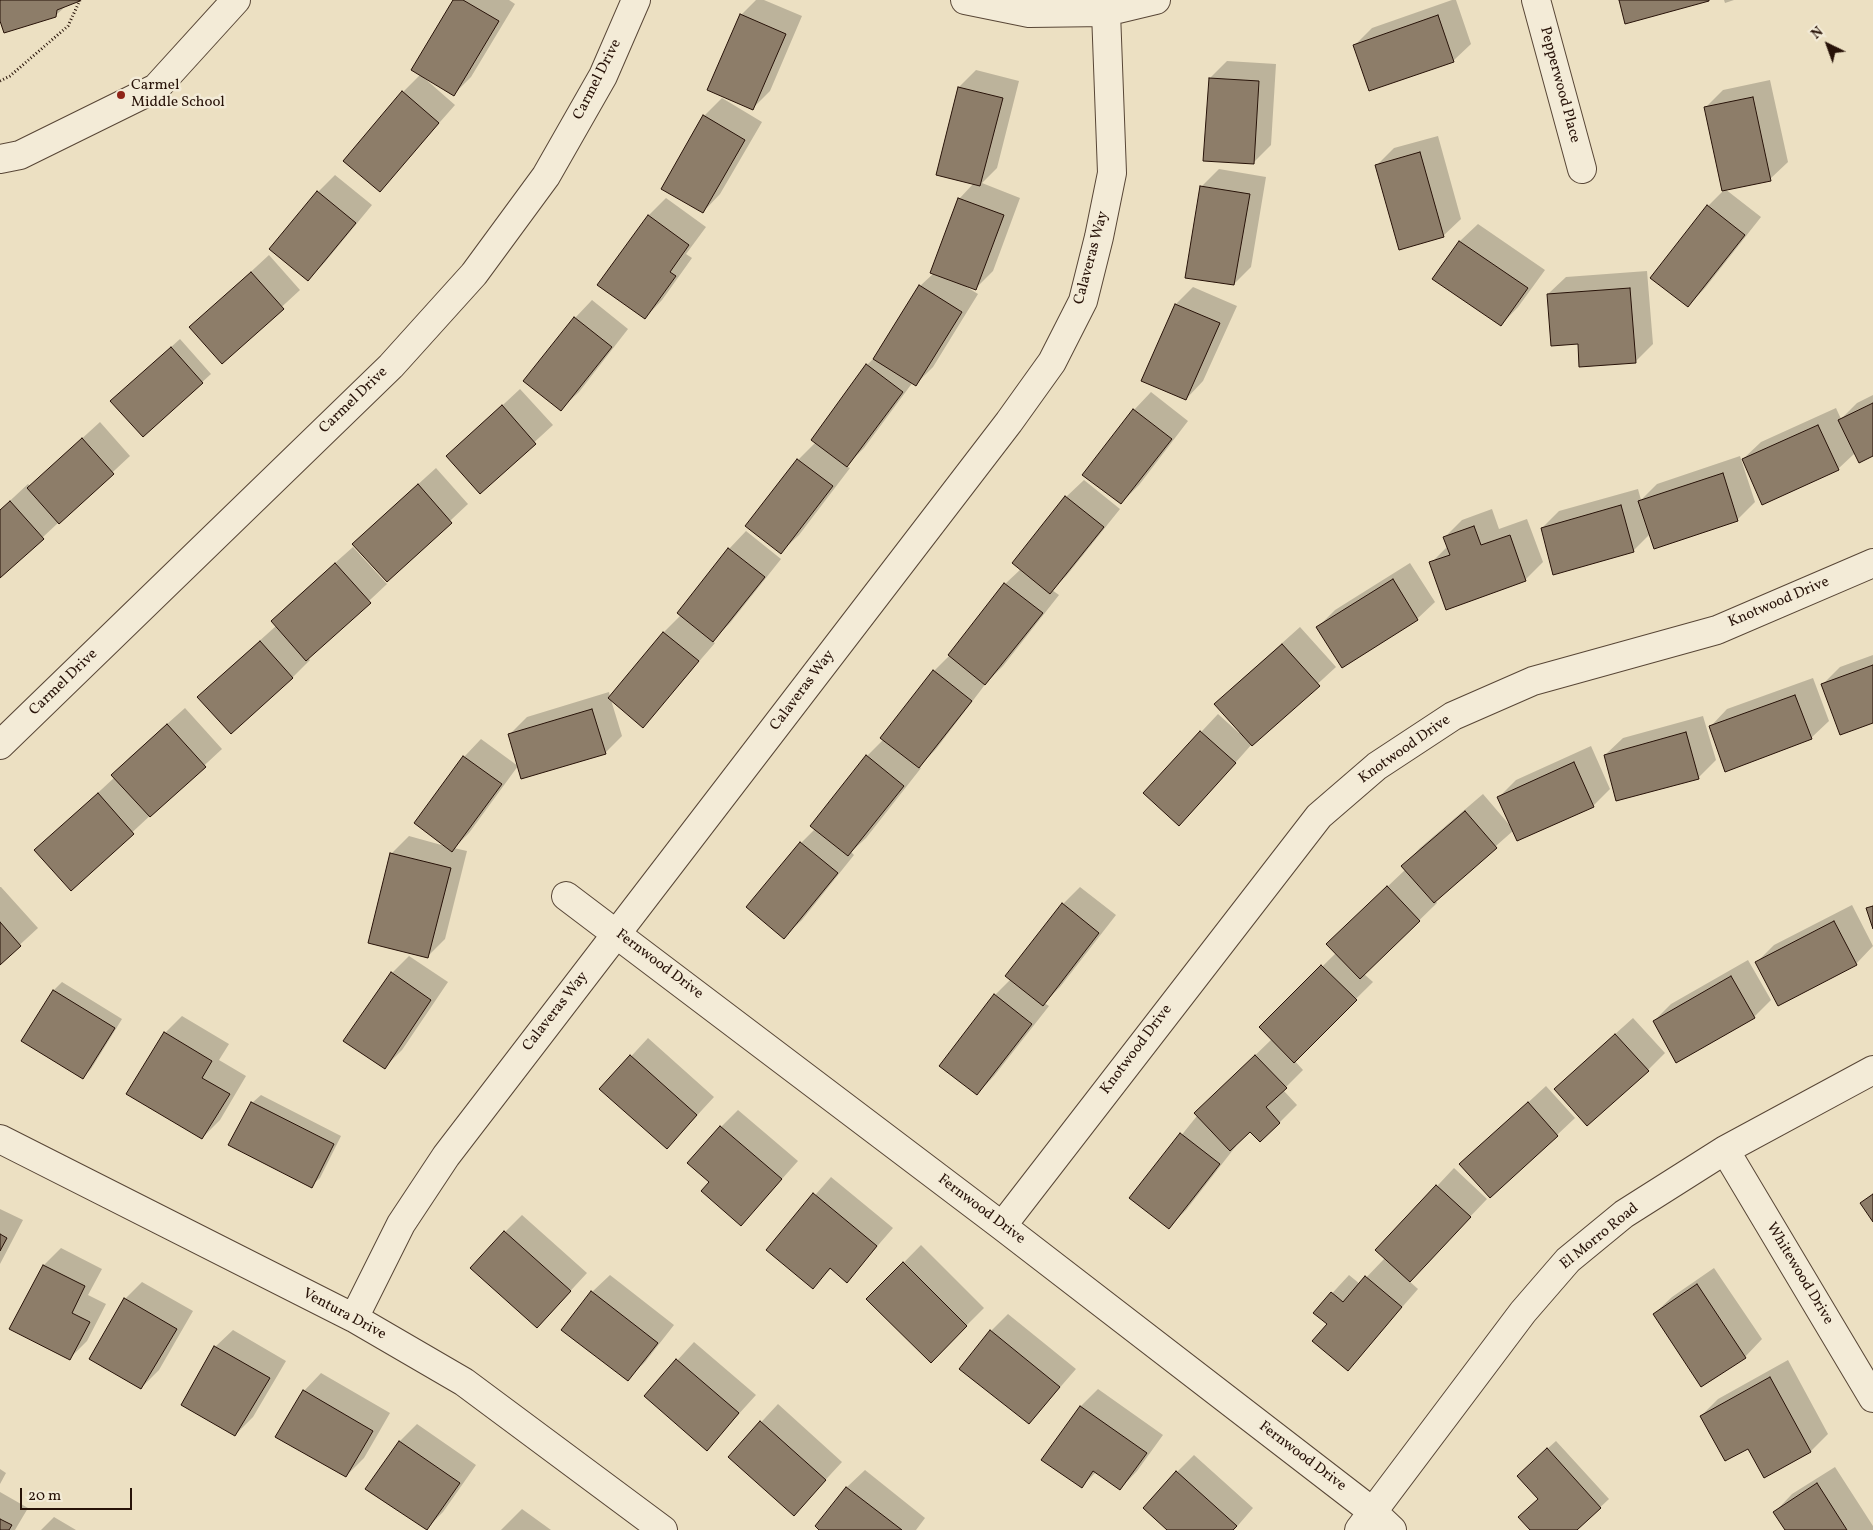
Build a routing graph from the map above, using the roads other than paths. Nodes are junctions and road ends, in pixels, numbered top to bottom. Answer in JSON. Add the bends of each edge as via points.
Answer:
{"nodes":[{"id":1,"x":236,"y":0,"type":"edge"},
{"id":2,"x":636,"y":0,"type":"edge"},
{"id":3,"x":965,"y":0,"type":"edge"},
{"id":4,"x":1156,"y":0,"type":"edge"},
{"id":5,"x":1536,"y":0,"type":"edge"},
{"id":6,"x":1106,"y":12,"type":"junction"},
{"id":7,"x":0,"y":159,"type":"edge"},
{"id":8,"x":1582,"y":169,"type":"dead end"},
{"id":9,"x":1873,"y":563,"type":"edge"},
{"id":10,"x":0,"y":745,"type":"edge"},
{"id":11,"x":566,"y":896,"type":"dead end"},
{"id":12,"x":618,"y":933,"type":"junction"},
{"id":13,"x":1873,"y":1070,"type":"edge"},
{"id":14,"x":0,"y":1139,"type":"edge"},
{"id":15,"x":1725,"y":1150,"type":"junction"},
{"id":16,"x":1002,"y":1226,"type":"junction"},
{"id":17,"x":354,"y":1318,"type":"junction"},
{"id":18,"x":1873,"y":1398,"type":"edge"},
{"id":19,"x":1375,"y":1524,"type":"edge"},
{"id":20,"x":663,"y":1530,"type":"edge"}],
"edges":[{"from":1,"to":7,"type":"street","via":[[156,88],[20,155]]},
{"from":2,"to":10,"type":"street","name":"Carmel Drive","via":[[603,76],[546,176],[474,274],[391,366]]},
{"from":3,"to":6,"type":"street","via":[[1029,13]]},
{"from":4,"to":6,"type":"street"},
{"from":5,"to":8,"type":"street","name":"Pepperwood Place"},
{"from":6,"to":12,"type":"street","name":"Calaveras Way","via":[[1112,173],[1082,301],[1052,362]]},
{"from":9,"to":16,"type":"street","name":"Knotwood Drive","via":[[1717,630],[1533,681],[1453,716],[1377,766],[1313,823]]},
{"from":11,"to":12,"type":"street","name":"Fernwood Drive"},
{"from":12,"to":16,"type":"street","name":"Fernwood Drive"},
{"from":12,"to":17,"type":"street","name":"Calaveras Way","via":[[446,1156],[401,1224]]},
{"from":13,"to":15,"type":"street","name":"El Morro Road"},
{"from":14,"to":17,"type":"street","name":"Ventura Drive"},
{"from":15,"to":18,"type":"street","name":"Whitewood Drive"},
{"from":15,"to":19,"type":"street","name":"El Morro Road","via":[[1624,1214],[1568,1260],[1523,1312]]},
{"from":16,"to":19,"type":"street","name":"Fernwood Drive"},
{"from":17,"to":20,"type":"street","name":"Ventura Drive","via":[[464,1382]]}]}
